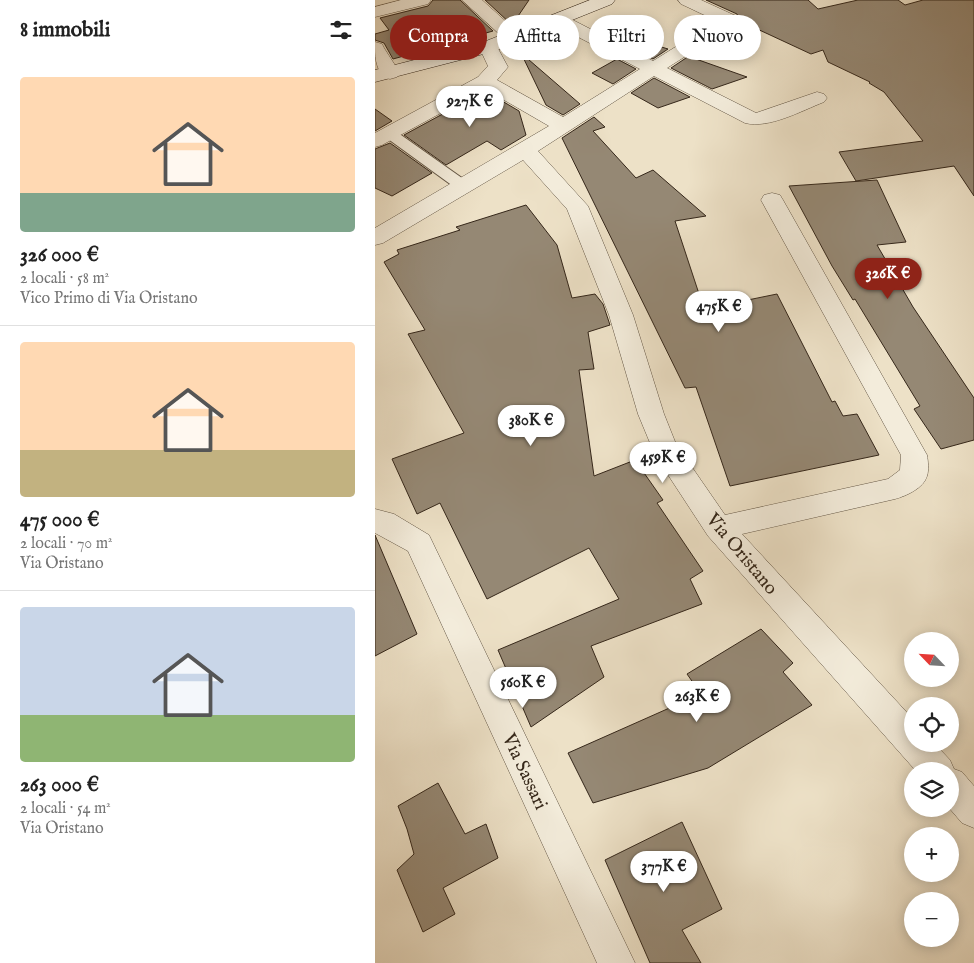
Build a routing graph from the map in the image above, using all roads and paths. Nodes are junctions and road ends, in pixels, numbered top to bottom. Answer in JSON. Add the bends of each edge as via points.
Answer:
{"nodes":[{"id":1,"x":422,"y":0,"type":"edge"},
{"id":2,"x":471,"y":0,"type":"edge"},
{"id":3,"x":606,"y":0,"type":"edge"},
{"id":4,"x":687,"y":0,"type":"edge"},
{"id":5,"x":375,"y":12,"type":"edge"},
{"id":6,"x":571,"y":15,"type":"edge"},
{"id":7,"x":497,"y":23,"type":"edge"},
{"id":8,"x":579,"y":31,"type":"edge"},
{"id":9,"x":497,"y":44,"type":"edge"},
{"id":10,"x":488,"y":47,"type":"junction"},
{"id":11,"x":375,"y":48,"type":"edge"},
{"id":12,"x":653,"y":70,"type":"junction"},
{"id":13,"x":383,"y":75,"type":"edge"},
{"id":14,"x":485,"y":81,"type":"junction"},
{"id":15,"x":817,"y":98,"type":"dead end"},
{"id":16,"x":563,"y":126,"type":"junction"},
{"id":17,"x":382,"y":137,"type":"edge"},
{"id":18,"x":525,"y":150,"type":"junction"},
{"id":19,"x":463,"y":186,"type":"junction"},
{"id":20,"x":772,"y":200,"type":"dead end"},
{"id":21,"x":375,"y":238,"type":"edge"},
{"id":22,"x":375,"y":521,"type":"edge"},
{"id":23,"x":718,"y":528,"type":"junction"},
{"id":24,"x":904,"y":733,"type":"edge"},
{"id":25,"x":921,"y":752,"type":"edge"},
{"id":26,"x":930,"y":762,"type":"edge"},
{"id":27,"x":959,"y":794,"type":"edge"},
{"id":28,"x":974,"y":811,"type":"edge"},
{"id":29,"x":616,"y":963,"type":"edge"}],
"edges":[{"from":1,"to":5,"type":"street"},
{"from":2,"to":7,"type":"street"},
{"from":3,"to":6,"type":"street"},
{"from":4,"to":12,"type":"street","via":[[730,20]]},
{"from":8,"to":12,"type":"street"},
{"from":9,"to":10,"type":"street"},
{"from":10,"to":13,"type":"street"},
{"from":10,"to":14,"type":"street","via":[[498,67]]},
{"from":11,"to":13,"type":"street"},
{"from":12,"to":15,"type":"street","via":[[752,119],[761,119]]},
{"from":12,"to":16,"type":"street"},
{"from":14,"to":16,"type":"street"},
{"from":14,"to":17,"type":"street"},
{"from":16,"to":18,"type":"street"},
{"from":17,"to":19,"type":"lane"},
{"from":18,"to":19,"type":"street"},
{"from":18,"to":23,"type":"street","name":"Via Oristano","via":[[577,206],[621,315],[664,448]]},
{"from":19,"to":21,"type":"street"},
{"from":20,"to":23,"type":"street","via":[[914,455],[914,474],[895,488]]},
{"from":22,"to":29,"type":"street","name":"Via Sassari","via":[[384,522],[419,543]]},
{"from":23,"to":24,"type":"street","name":"Via Oristano"},
{"from":25,"to":26,"type":"street","name":"Via Oristano"},
{"from":27,"to":28,"type":"street"}]}
